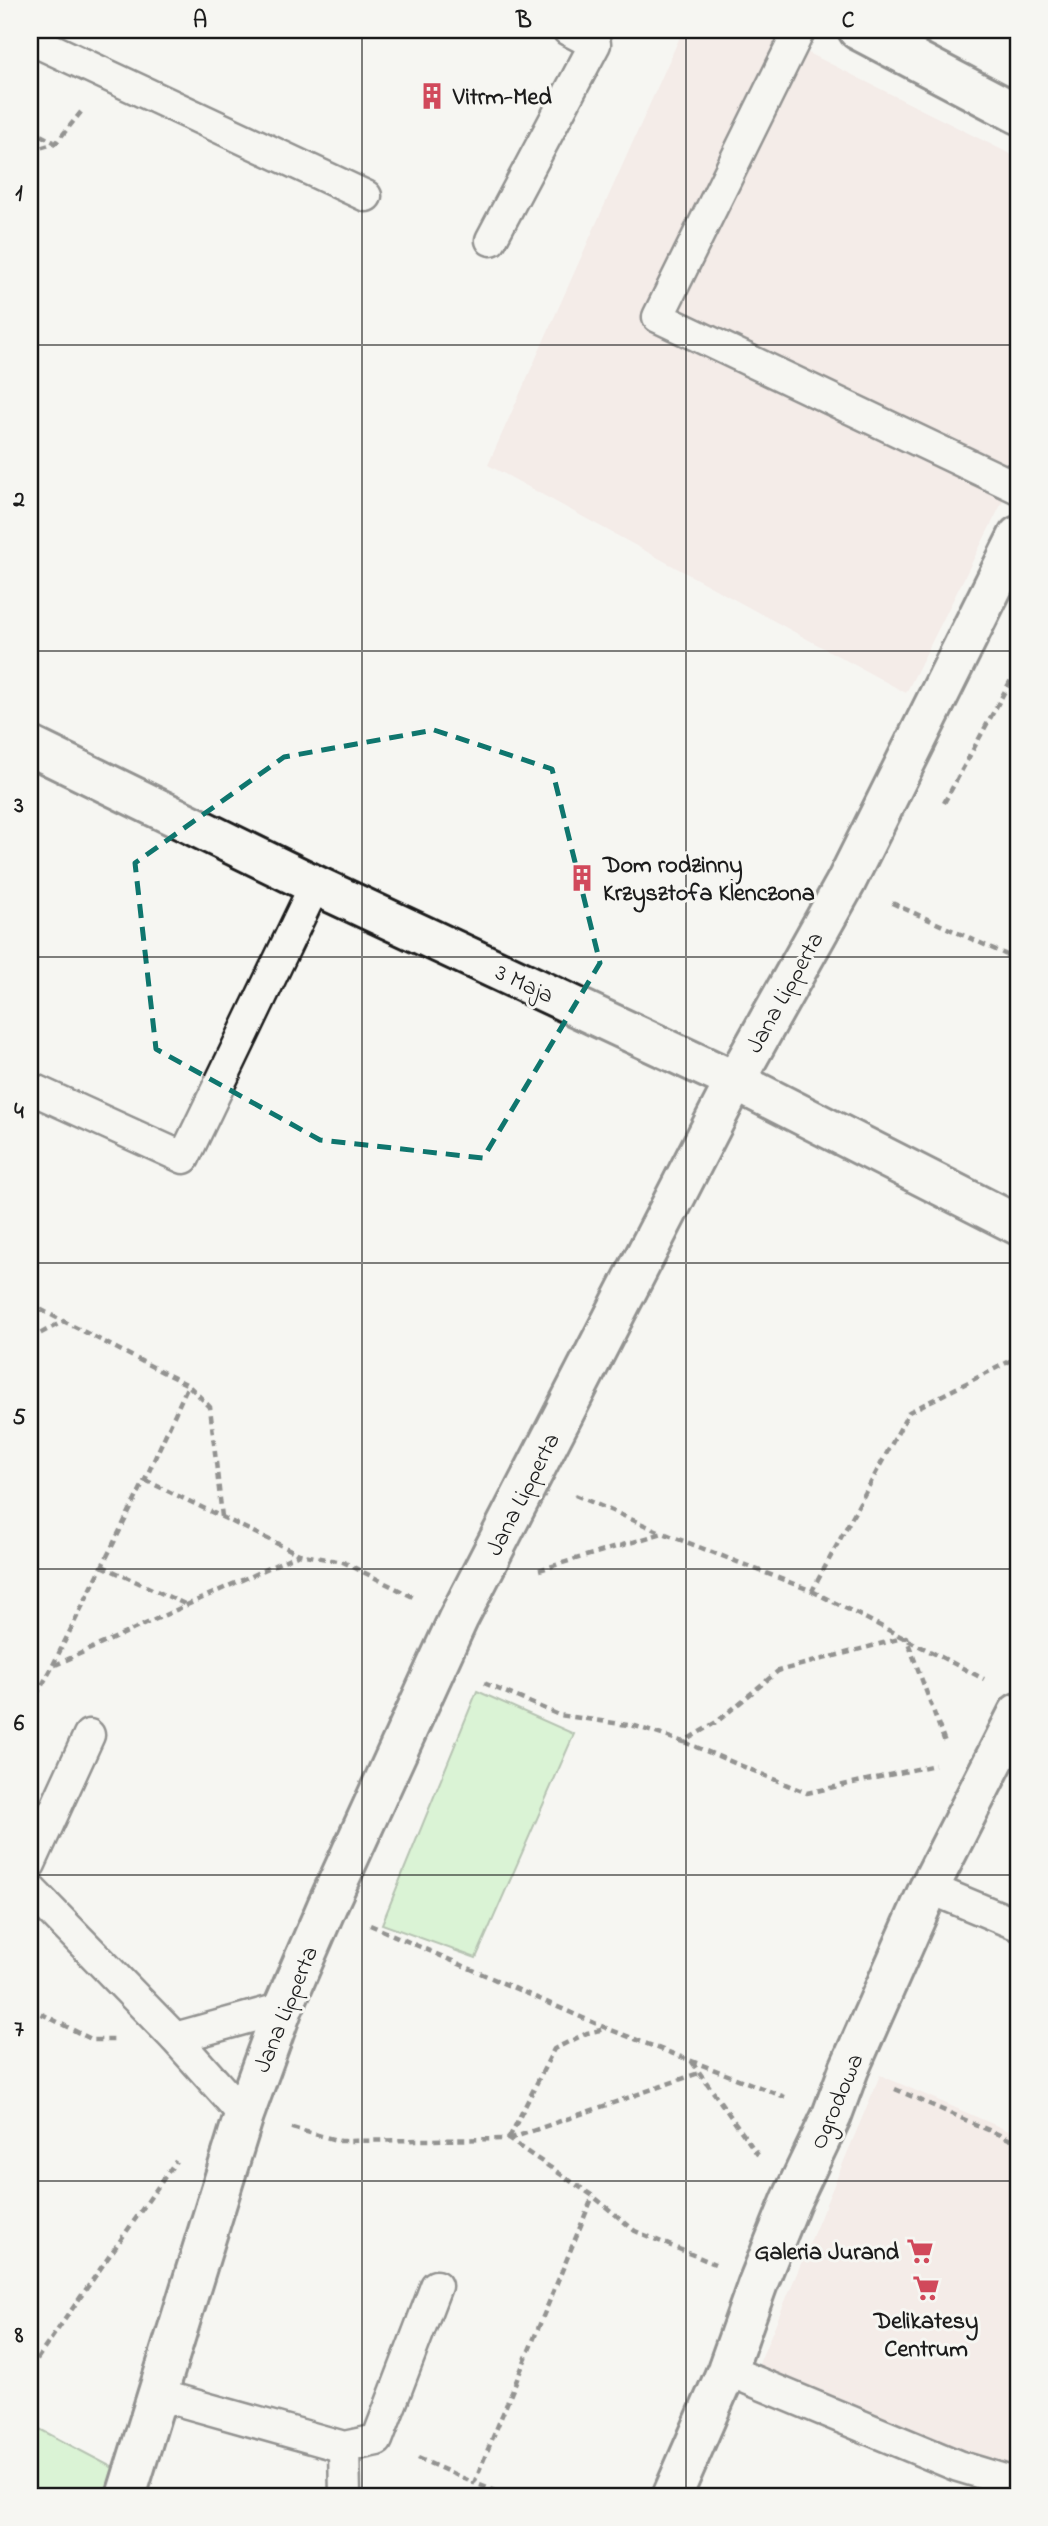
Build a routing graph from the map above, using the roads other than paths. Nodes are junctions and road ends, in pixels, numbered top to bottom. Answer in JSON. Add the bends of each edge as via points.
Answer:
{"nodes":[{"id":1,"x":568,"y":30,"type":"edge"},
{"id":2,"x":858,"y":30,"type":"edge"},
{"id":3,"x":799,"y":32,"type":"dead end"},
{"id":4,"x":30,"y":39,"type":"edge"},
{"id":5,"x":1018,"y":114,"type":"edge"},
{"id":6,"x":366,"y":196,"type":"dead end"},
{"id":7,"x":491,"y":240,"type":"dead end"},
{"id":8,"x":1018,"y":488,"type":"edge"},
{"id":9,"x":1015,"y":550,"type":"edge"},
{"id":10,"x":30,"y":746,"type":"edge"},
{"id":11,"x":315,"y":885,"type":"junction"},
{"id":12,"x":735,"y":1081,"type":"junction"},
{"id":13,"x":30,"y":1087,"type":"edge"},
{"id":14,"x":1018,"y":1224,"type":"edge"},
{"id":15,"x":1007,"y":1699,"type":"edge"},
{"id":16,"x":89,"y":1735,"type":"dead end"},
{"id":17,"x":30,"y":1864,"type":"edge"},
{"id":18,"x":929,"y":1888,"type":"junction"},
{"id":19,"x":30,"y":1889,"type":"edge"},
{"id":20,"x":1018,"y":1925,"type":"edge"},
{"id":21,"x":283,"y":2008,"type":"junction"},
{"id":22,"x":175,"y":2038,"type":"junction"},
{"id":23,"x":244,"y":2115,"type":"junction"},
{"id":24,"x":436,"y":2286,"type":"dead end"},
{"id":25,"x":727,"y":2370,"type":"junction"},
{"id":26,"x":159,"y":2395,"type":"junction"},
{"id":27,"x":344,"y":2447,"type":"junction"},
{"id":28,"x":1018,"y":2484,"type":"edge"},
{"id":29,"x":126,"y":2496,"type":"edge"},
{"id":30,"x":345,"y":2496,"type":"edge"},
{"id":31,"x":672,"y":2496,"type":"edge"}],
"edges":[{"from":1,"to":7,"type":"lane","via":[[594,44]]},
{"from":2,"to":5,"type":"street"},
{"from":3,"to":8,"type":"lane","via":[[658,317]]},
{"from":4,"to":6,"type":"lane"},
{"from":9,"to":12,"type":"street","name":"Jana Lipperta","via":[[846,882]]},
{"from":10,"to":11,"type":"street","name":"3 Maja"},
{"from":11,"to":12,"type":"street","name":"3 Maja"},
{"from":11,"to":13,"type":"lane","via":[[184,1158]]},
{"from":12,"to":14,"type":"street","name":"3 Maja"},
{"from":12,"to":21,"type":"street","name":"Jana Lipperta","via":[[464,1606]]},
{"from":15,"to":18,"type":"street","name":"Ogrodowa","via":[[970,1808]]},
{"from":16,"to":17,"type":"lane"},
{"from":18,"to":20,"type":"lane"},
{"from":18,"to":25,"type":"street","name":"Ogrodowa","via":[[791,2202]]},
{"from":19,"to":22,"type":"lane"},
{"from":21,"to":22,"type":"lane"},
{"from":21,"to":23,"type":"street","name":"Jana Lipperta"},
{"from":22,"to":23,"type":"lane"},
{"from":23,"to":26,"type":"street","name":"Jana Lipperta"},
{"from":24,"to":27,"type":"lane","via":[[377,2440]]},
{"from":25,"to":28,"type":"lane","via":[[958,2466]]},
{"from":25,"to":31,"type":"street","name":"Ogrodowa"},
{"from":26,"to":27,"type":"lane"},
{"from":26,"to":29,"type":"street","name":"Jana Lipperta"},
{"from":27,"to":30,"type":"lane"}]}
